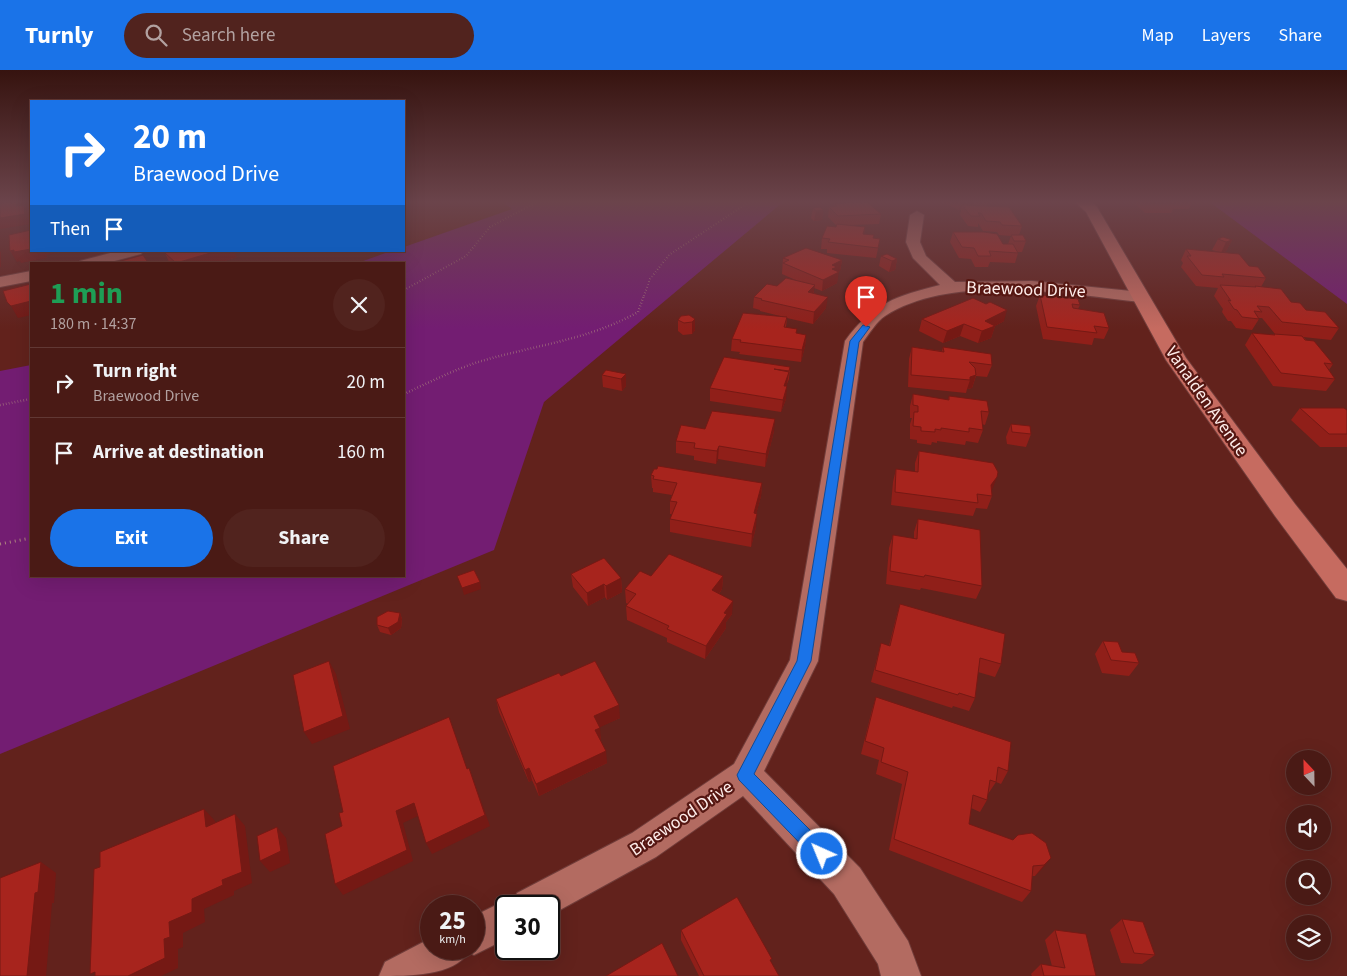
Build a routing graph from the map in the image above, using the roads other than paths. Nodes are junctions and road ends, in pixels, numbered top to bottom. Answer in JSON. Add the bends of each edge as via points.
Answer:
{"nodes":[{"id":1,"x":914,"y":244,"type":"edge"},
{"id":2,"x":1111,"y":244,"type":"edge"},
{"id":3,"x":132,"y":252,"type":"edge"},
{"id":4,"x":93,"y":262,"type":"edge"},
{"id":5,"x":30,"y":276,"type":"edge"},
{"id":6,"x":0,"y":282,"type":"edge"},
{"id":7,"x":951,"y":287,"type":"junction"},
{"id":8,"x":1141,"y":297,"type":"junction"},
{"id":9,"x":1347,"y":590,"type":"edge"},
{"id":10,"x":745,"y":775,"type":"junction"},
{"id":11,"x":551,"y":895,"type":"edge"},
{"id":12,"x":429,"y":960,"type":"edge"},
{"id":13,"x":399,"y":976,"type":"edge"},
{"id":14,"x":901,"y":976,"type":"edge"}],
"edges":[{"from":1,"to":7,"type":"street","via":[[920,258]]},
{"from":2,"to":8,"type":"main road","name":"Vanalden Avenue"},
{"from":3,"to":4,"type":"street"},
{"from":5,"to":6,"type":"street"},
{"from":7,"to":8,"type":"street","name":"Braewood Drive","via":[[1032,286]]},
{"from":7,"to":10,"type":"street","name":"Braewood Drive","via":[[912,297],[878,313],[854,341],[804,661]]},
{"from":8,"to":9,"type":"main road","name":"Vanalden Avenue","via":[[1176,360]]},
{"from":10,"to":11,"type":"street","name":"Braewood Drive","via":[[644,845]]},
{"from":10,"to":14,"type":"street","via":[[847,881],[894,955]]},
{"from":12,"to":13,"type":"street"}]}
